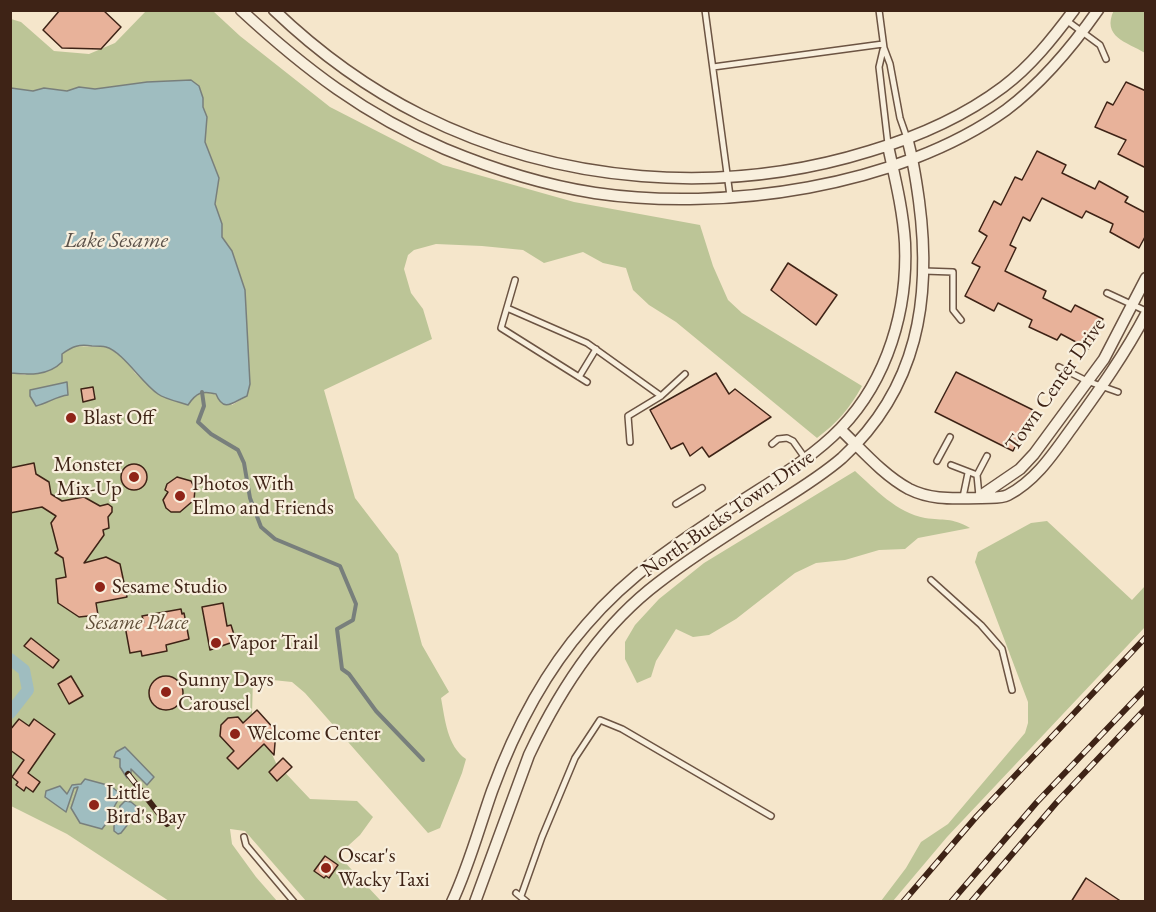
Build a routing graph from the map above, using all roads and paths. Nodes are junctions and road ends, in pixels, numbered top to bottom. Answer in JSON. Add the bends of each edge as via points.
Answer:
{"nodes":[{"id":1,"x":241,"y":10,"type":"edge"},
{"id":2,"x":274,"y":10,"type":"edge"},
{"id":3,"x":705,"y":10,"type":"edge"},
{"id":4,"x":879,"y":10,"type":"edge"},
{"id":5,"x":1074,"y":10,"type":"edge"},
{"id":6,"x":1098,"y":10,"type":"edge"},
{"id":7,"x":1066,"y":20,"type":"junction"},
{"id":8,"x":1082,"y":32,"type":"junction"},
{"id":9,"x":884,"y":46,"type":"junction"},
{"id":10,"x":1106,"y":59,"type":"dead end"},
{"id":11,"x":713,"y":67,"type":"junction"},
{"id":12,"x":907,"y":138,"type":"junction"},
{"id":13,"x":888,"y":146,"type":"junction"},
{"id":14,"x":913,"y":158,"type":"junction"},
{"id":15,"x":892,"y":166,"type":"junction"},
{"id":16,"x":728,"y":177,"type":"junction"},
{"id":17,"x":730,"y":197,"type":"junction"},
{"id":18,"x":924,"y":271,"type":"junction"},
{"id":19,"x":1146,"y":278,"type":"edge"},
{"id":20,"x":515,"y":280,"type":"dead end"},
{"id":21,"x":1107,"y":293,"type":"dead end"},
{"id":22,"x":1133,"y":306,"type":"junction"},
{"id":23,"x":507,"y":308,"type":"junction"},
{"id":24,"x":1146,"y":312,"type":"edge"},
{"id":25,"x":962,"y":320,"type":"dead end"},
{"id":26,"x":596,"y":349,"type":"junction"},
{"id":27,"x":1059,"y":367,"type":"dead end"},
{"id":28,"x":685,"y":374,"type":"dead end"},
{"id":29,"x":579,"y":377,"type":"junction"},
{"id":30,"x":1088,"y":381,"type":"junction"},
{"id":31,"x":587,"y":382,"type":"dead end"},
{"id":32,"x":1102,"y":387,"type":"junction"},
{"id":33,"x":1118,"y":392,"type":"dead end"},
{"id":34,"x":661,"y":396,"type":"junction"},
{"id":35,"x":840,"y":429,"type":"junction"},
{"id":36,"x":950,"y":437,"type":"dead end"},
{"id":37,"x":630,"y":442,"type":"dead end"},
{"id":38,"x":772,"y":444,"type":"dead end"},
{"id":39,"x":855,"y":444,"type":"junction"},
{"id":40,"x":987,"y":456,"type":"dead end"},
{"id":41,"x":805,"y":458,"type":"junction"},
{"id":42,"x":937,"y":461,"type":"dead end"},
{"id":43,"x":951,"y":465,"type":"dead end"},
{"id":44,"x":968,"y":473,"type":"junction"},
{"id":45,"x":977,"y":475,"type":"junction"},
{"id":46,"x":702,"y":488,"type":"dead end"},
{"id":47,"x":979,"y":497,"type":"junction"},
{"id":48,"x":962,"y":499,"type":"junction"},
{"id":49,"x":676,"y":504,"type":"dead end"},
{"id":50,"x":931,"y":580,"type":"dead end"},
{"id":51,"x":1012,"y":690,"type":"dead end"},
{"id":52,"x":771,"y":816,"type":"dead end"},
{"id":53,"x":244,"y":837,"type":"dead end"},
{"id":54,"x":294,"y":902,"type":"edge"},
{"id":55,"x":452,"y":902,"type":"edge"},
{"id":56,"x":475,"y":902,"type":"edge"},
{"id":57,"x":527,"y":902,"type":"edge"}],
"edges":[{"from":1,"to":17,"type":"street","via":[[330,86],[375,114],[446,149],[526,177],[593,192],[651,198]]},
{"from":2,"to":16,"type":"street","via":[[331,60],[399,103],[495,146],[620,175]]},
{"from":3,"to":11,"type":"lane"},
{"from":4,"to":9,"type":"lane"},
{"from":5,"to":7,"type":"street"},
{"from":6,"to":8,"type":"street"},
{"from":7,"to":8,"type":"lane"},
{"from":7,"to":12,"type":"street","via":[[1031,62],[1004,86],[949,121]]},
{"from":8,"to":10,"type":"lane","via":[[1100,45]]},
{"from":8,"to":14,"type":"street","via":[[1048,73],[1006,109],[966,134]]},
{"from":9,"to":11,"type":"lane"},
{"from":9,"to":12,"type":"lane"},
{"from":9,"to":13,"type":"lane","via":[[879,67]]},
{"from":11,"to":16,"type":"lane"},
{"from":12,"to":13,"type":"street"},
{"from":12,"to":14,"type":"street","name":"North Bucks Town Drive"},
{"from":13,"to":15,"type":"street","name":"North Bucks Town Drive"},
{"from":13,"to":16,"type":"street","via":[[811,167]]},
{"from":14,"to":15,"type":"street"},
{"from":14,"to":18,"type":"street","name":"North Bucks Town Drive"},
{"from":15,"to":17,"type":"street","via":[[816,186]]},
{"from":15,"to":35,"type":"street","name":"North Bucks Town Drive","via":[[904,243],[900,312],[881,368],[864,399]]},
{"from":16,"to":17,"type":"lane"},
{"from":18,"to":25,"type":"lane","via":[[953,272],[953,310]]},
{"from":18,"to":39,"type":"street","name":"North Bucks Town Drive","via":[[920,320],[912,350],[881,411]]},
{"from":19,"to":22,"type":"street","name":"Town Center Drive"},
{"from":20,"to":23,"type":"lane"},
{"from":21,"to":22,"type":"lane"},
{"from":22,"to":24,"type":"lane"},
{"from":22,"to":30,"type":"street","name":"Town Center Drive"},
{"from":23,"to":26,"type":"lane"},
{"from":23,"to":29,"type":"lane","via":[[501,328]]},
{"from":24,"to":32,"type":"street","name":"Town Center Drive"},
{"from":26,"to":29,"type":"lane"},
{"from":26,"to":34,"type":"lane"},
{"from":27,"to":30,"type":"lane"},
{"from":28,"to":34,"type":"lane"},
{"from":29,"to":31,"type":"lane"},
{"from":30,"to":32,"type":"lane"},
{"from":30,"to":47,"type":"street","name":"Town Center Drive","via":[[1020,469]]},
{"from":32,"to":33,"type":"lane"},
{"from":32,"to":47,"type":"street","name":"Town Center Drive","via":[[1035,476],[1008,495]]},
{"from":34,"to":37,"type":"lane","via":[[628,416]]},
{"from":35,"to":39,"type":"street","name":"Town Center Drive"},
{"from":35,"to":41,"type":"street","name":"North Bucks Town Drive"},
{"from":36,"to":42,"type":"lane"},
{"from":38,"to":41,"type":"lane","via":[[787,438]]},
{"from":39,"to":48,"type":"street","name":"Town Center Drive","via":[[910,489]]},
{"from":39,"to":56,"type":"street","name":"North Bucks Town Drive","via":[[812,481],[658,583],[603,636],[574,674],[540,732]]},
{"from":40,"to":45,"type":"lane"},
{"from":41,"to":55,"type":"street","name":"North Bucks Town Drive","via":[[661,554],[583,627],[528,706]]},
{"from":43,"to":44,"type":"lane"},
{"from":44,"to":45,"type":"lane"},
{"from":44,"to":48,"type":"lane"},
{"from":45,"to":47,"type":"lane"},
{"from":46,"to":49,"type":"lane"},
{"from":47,"to":48,"type":"street","name":"Town Center Drive"},
{"from":50,"to":51,"type":"lane","via":[[1002,649]]},
{"from":52,"to":57,"type":"lane","via":[[600,720],[575,758],[519,895]]},
{"from":53,"to":54,"type":"lane","via":[[246,845]]}]}
